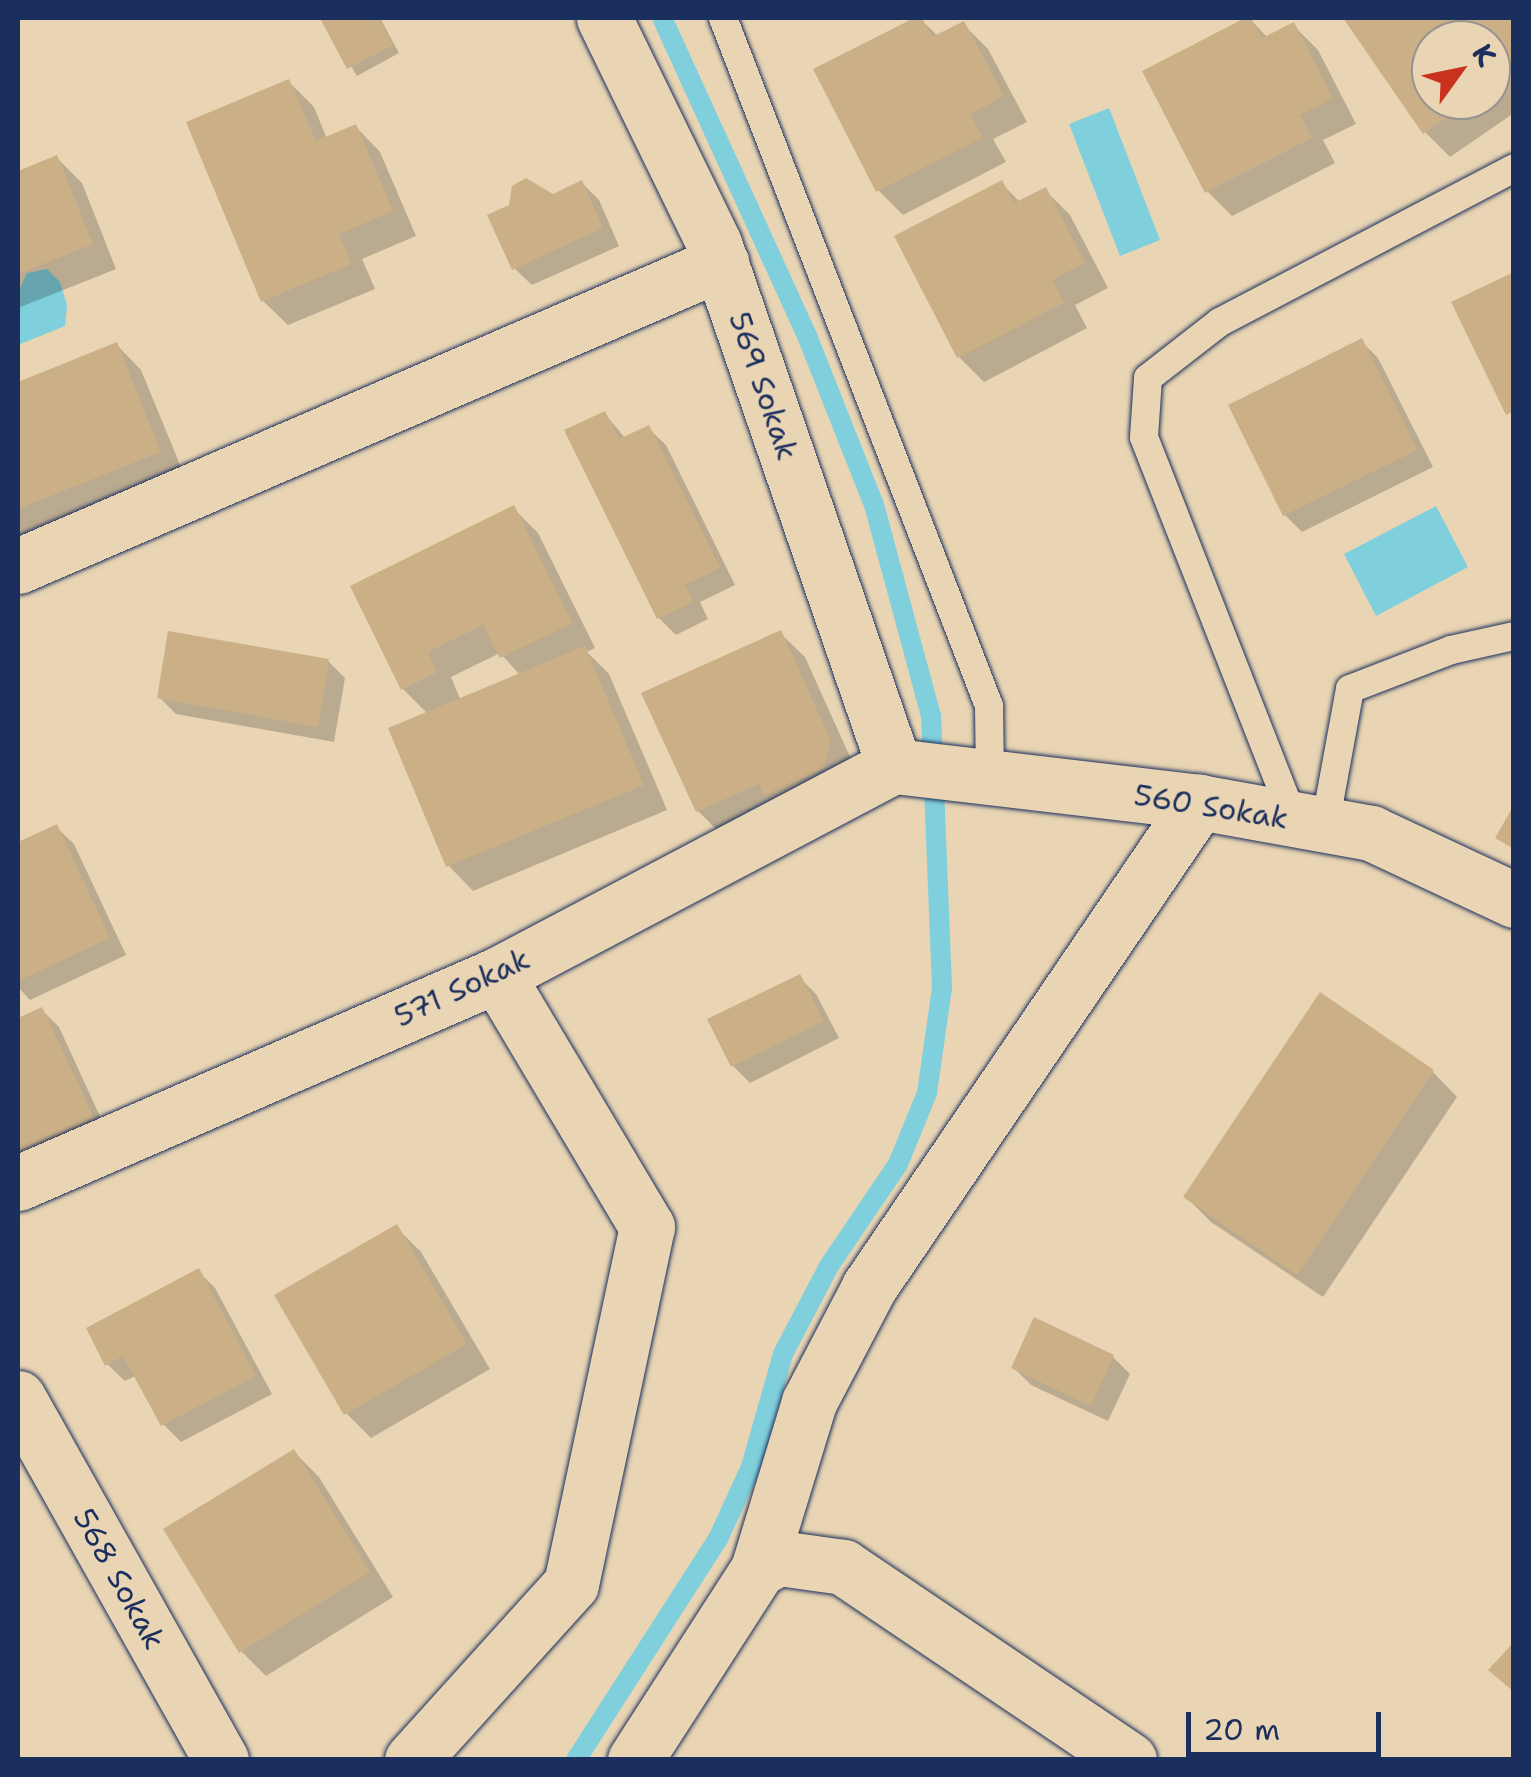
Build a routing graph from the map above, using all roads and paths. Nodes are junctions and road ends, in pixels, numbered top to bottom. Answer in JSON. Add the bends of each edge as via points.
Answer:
{"nodes":[{"id":1,"x":604,"y":18,"type":"edge"},
{"id":2,"x":723,"y":18,"type":"edge"},
{"id":3,"x":1514,"y":168,"type":"edge"},
{"id":4,"x":722,"y":263,"type":"junction"},
{"id":5,"x":18,"y":566,"type":"edge"},
{"id":6,"x":1514,"y":636,"type":"edge"},
{"id":7,"x":938,"y":771,"type":"junction"},
{"id":8,"x":1199,"y":802,"type":"junction"},
{"id":9,"x":1310,"y":822,"type":"junction"},
{"id":10,"x":1514,"y":900,"type":"edge"},
{"id":11,"x":497,"y":975,"type":"junction"},
{"id":12,"x":18,"y":1183,"type":"edge"},
{"id":13,"x":18,"y":1398,"type":"edge"},
{"id":14,"x":758,"y":1569,"type":"junction"},
{"id":15,"x":220,"y":1760,"type":"edge"},
{"id":16,"x":412,"y":1760,"type":"edge"},
{"id":17,"x":635,"y":1760,"type":"edge"},
{"id":18,"x":1129,"y":1760,"type":"edge"}],
"edges":[{"from":1,"to":4,"type":"street","name":"569 Sokak"},
{"from":2,"to":7,"type":"lane","via":[[989,706]]},
{"from":3,"to":9,"type":"lane","via":[[1220,322],[1148,378],[1144,437]]},
{"from":4,"to":5,"type":"street"},
{"from":4,"to":7,"type":"street","name":"569 Sokak"},
{"from":6,"to":9,"type":"lane","via":[[1451,650],[1350,689]]},
{"from":7,"to":8,"type":"street","name":"560 Sokak"},
{"from":7,"to":11,"type":"street","name":"571 Sokak"},
{"from":8,"to":9,"type":"street","name":"560 Sokak"},
{"from":8,"to":14,"type":"street","via":[[869,1287],[809,1402]]},
{"from":9,"to":10,"type":"street","name":"560 Sokak","via":[[1371,833]]},
{"from":11,"to":12,"type":"street","name":"571 Sokak"},
{"from":11,"to":16,"type":"street","via":[[646,1227],[571,1584]]},
{"from":13,"to":15,"type":"street","name":"568 Sokak"},
{"from":14,"to":17,"type":"street"},
{"from":14,"to":18,"type":"street","via":[[780,1558],[843,1566]]}]}
